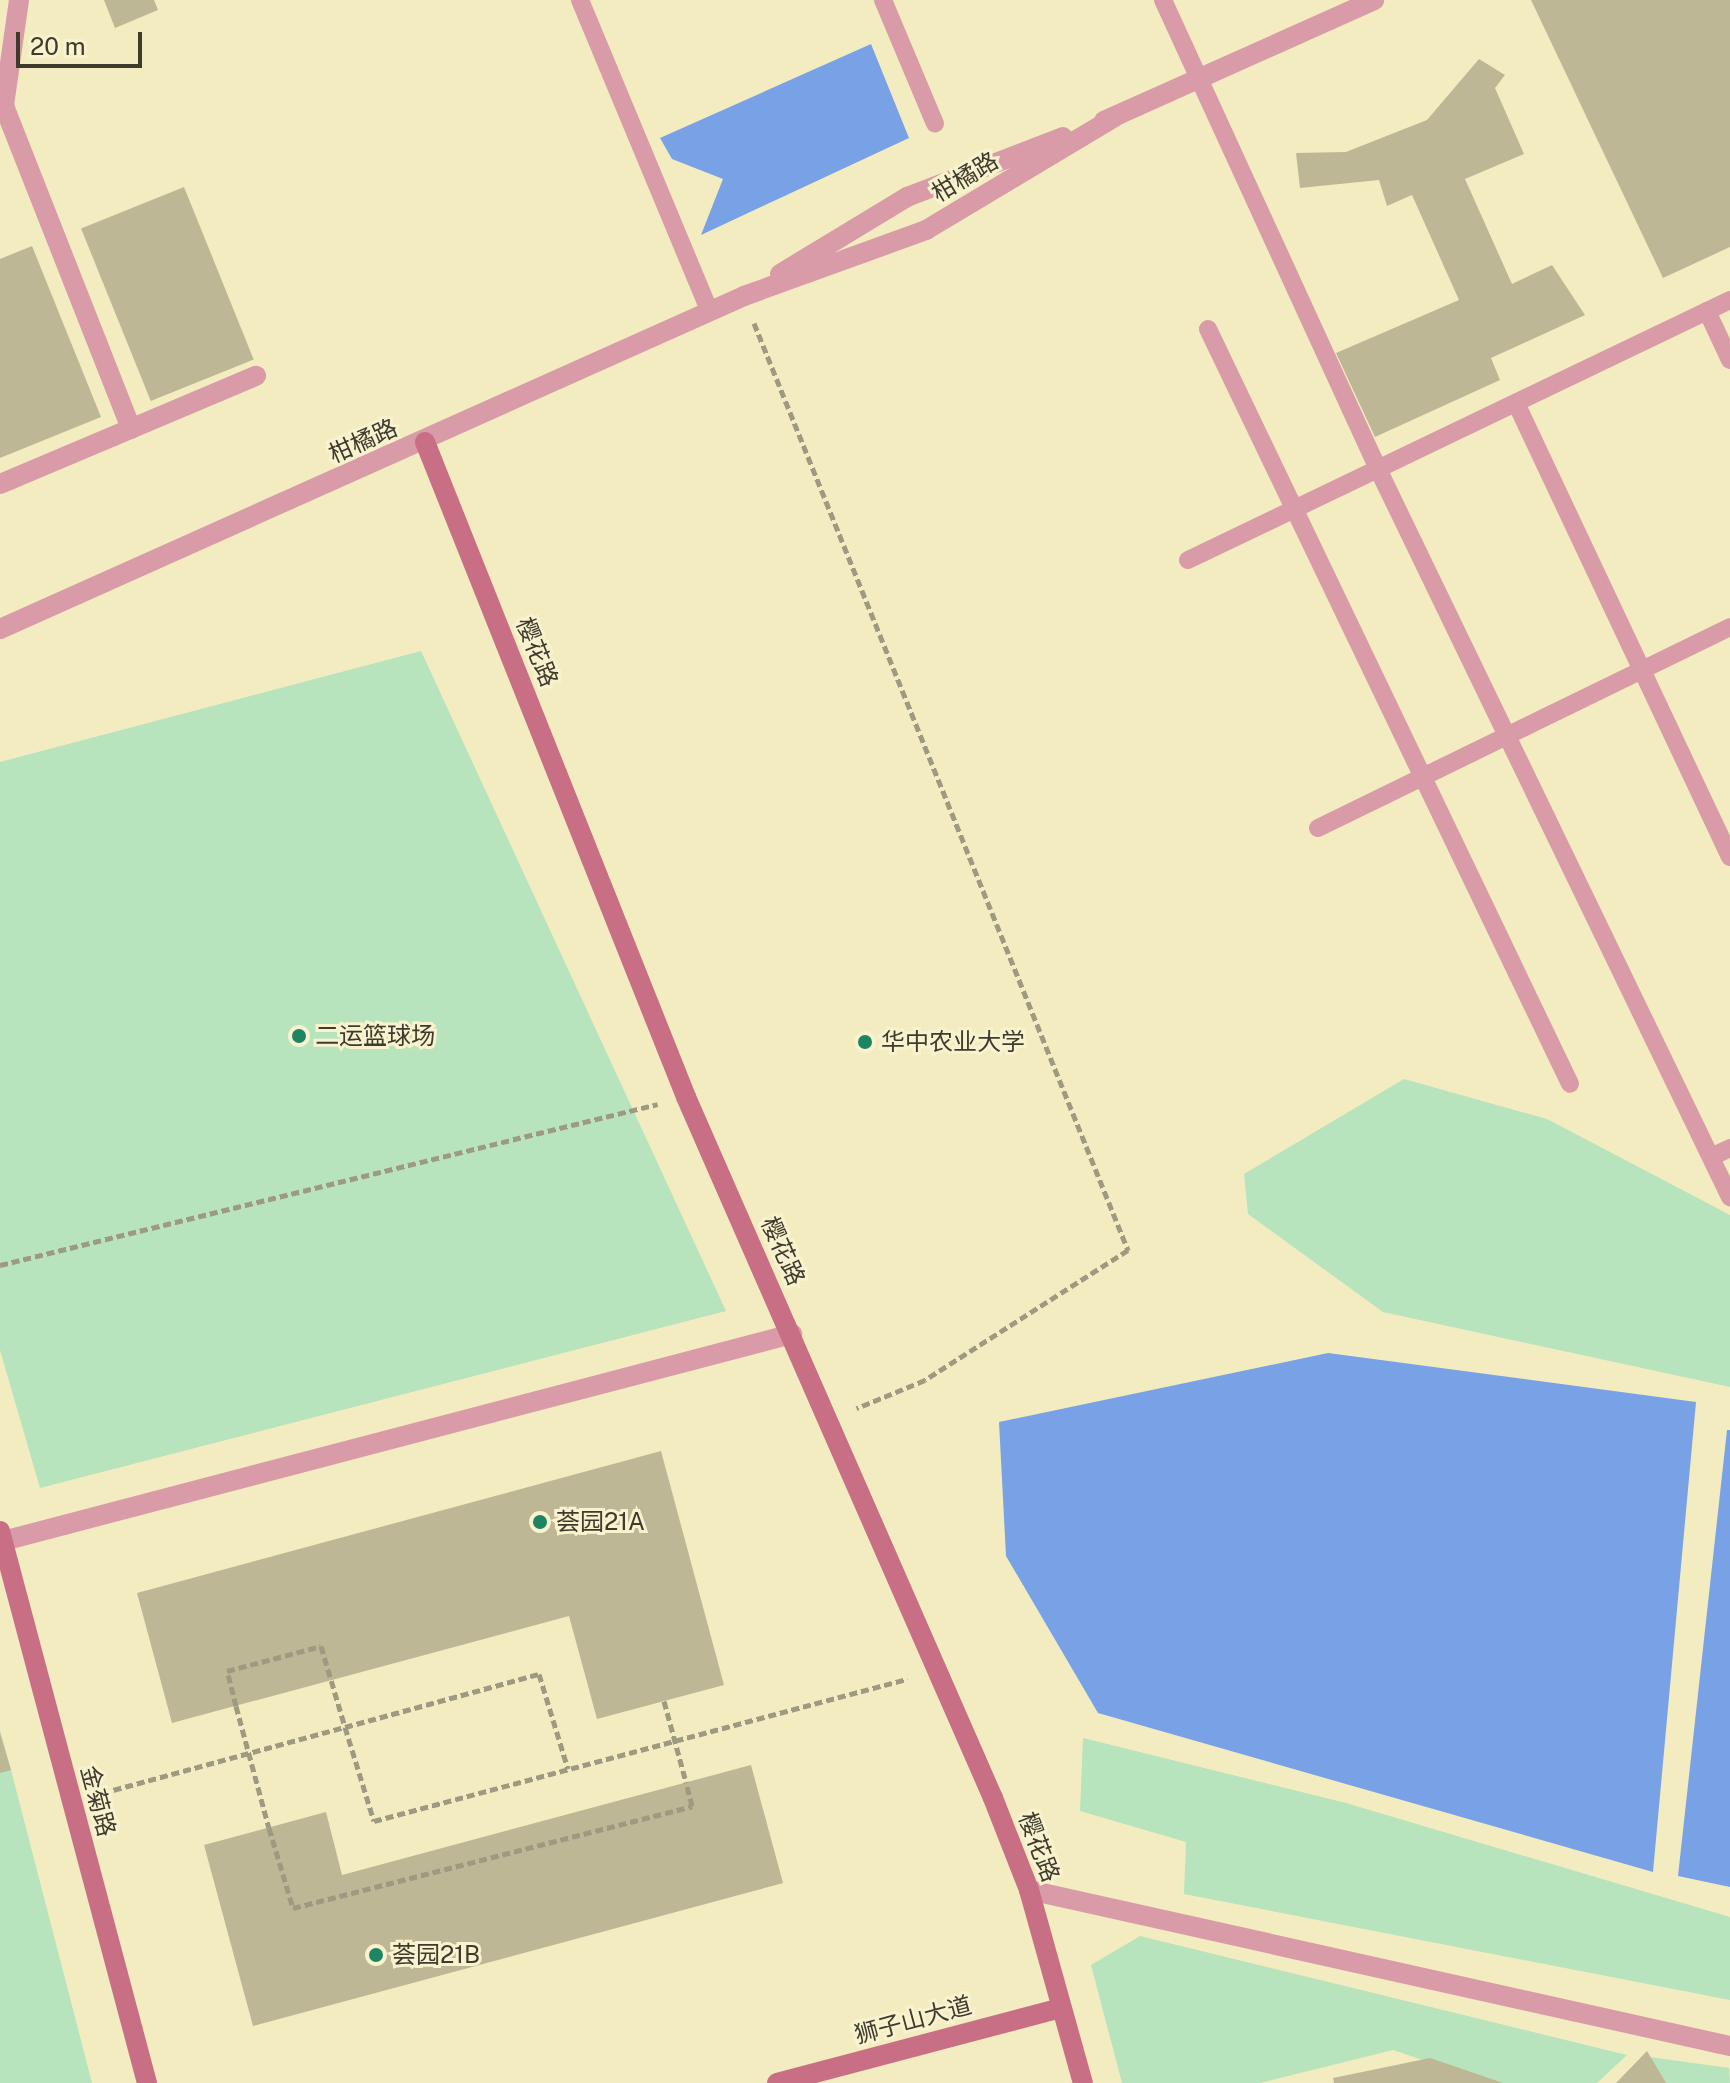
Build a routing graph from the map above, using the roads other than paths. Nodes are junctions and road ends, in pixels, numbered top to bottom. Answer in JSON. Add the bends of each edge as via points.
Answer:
{"nodes":[{"id":1,"x":19,"y":0,"type":"edge"},
{"id":2,"x":580,"y":0,"type":"edge"},
{"id":3,"x":883,"y":0,"type":"edge"},
{"id":4,"x":1163,"y":0,"type":"edge"},
{"id":5,"x":1374,"y":0,"type":"edge"},
{"id":6,"x":1198,"y":82,"type":"junction"},
{"id":7,"x":2,"y":107,"type":"edge"},
{"id":8,"x":1115,"y":117,"type":"junction"},
{"id":9,"x":935,"y":124,"type":"dead end"},
{"id":10,"x":744,"y":296,"type":"junction"},
{"id":11,"x":1730,"y":300,"type":"edge"},
{"id":12,"x":1707,"y":311,"type":"junction"},
{"id":13,"x":710,"y":312,"type":"junction"},
{"id":14,"x":1208,"y":329,"type":"dead end"},
{"id":15,"x":1730,"y":360,"type":"edge"},
{"id":16,"x":256,"y":376,"type":"dead end"},
{"id":17,"x":1516,"y":403,"type":"junction"},
{"id":18,"x":131,"y":429,"type":"junction"},
{"id":19,"x":425,"y":442,"type":"junction"},
{"id":20,"x":1378,"y":469,"type":"junction"},
{"id":21,"x":0,"y":484,"type":"edge"},
{"id":22,"x":1294,"y":509,"type":"junction"},
{"id":23,"x":1188,"y":560,"type":"dead end"},
{"id":24,"x":1730,"y":627,"type":"edge"},
{"id":25,"x":0,"y":629,"type":"edge"},
{"id":26,"x":1642,"y":669,"type":"junction"},
{"id":27,"x":1507,"y":735,"type":"junction"},
{"id":28,"x":1423,"y":776,"type":"junction"},
{"id":29,"x":1318,"y":828,"type":"dead end"},
{"id":30,"x":1730,"y":857,"type":"edge"},
{"id":31,"x":1570,"y":1084,"type":"dead end"},
{"id":32,"x":1730,"y":1148,"type":"edge"},
{"id":33,"x":1711,"y":1157,"type":"junction"},
{"id":34,"x":1730,"y":1197,"type":"edge"},
{"id":35,"x":792,"y":1334,"type":"junction"},
{"id":36,"x":1,"y":1536,"type":"edge"},
{"id":37,"x":1029,"y":1890,"type":"junction"},
{"id":38,"x":1061,"y":2008,"type":"junction"},
{"id":39,"x":1730,"y":2046,"type":"edge"},
{"id":40,"x":147,"y":2083,"type":"edge"},
{"id":41,"x":777,"y":2083,"type":"edge"},
{"id":42,"x":1083,"y":2083,"type":"edge"}],
"edges":[{"from":1,"to":7,"type":"street"},
{"from":2,"to":13,"type":"lane"},
{"from":3,"to":9,"type":"lane"},
{"from":4,"to":6,"type":"lane"},
{"from":5,"to":6,"type":"street","name":"柑橘路"},
{"from":6,"to":8,"type":"street","name":"柑橘路"},
{"from":6,"to":20,"type":"lane"},
{"from":7,"to":18,"type":"street"},
{"from":8,"to":10,"type":"street","name":"柑橘路","via":[[907,197]]},
{"from":8,"to":10,"type":"street","name":"柑橘路","via":[[926,230]]},
{"from":10,"to":13,"type":"street","name":"柑橘路"},
{"from":11,"to":12,"type":"lane"},
{"from":12,"to":15,"type":"lane"},
{"from":12,"to":17,"type":"lane"},
{"from":13,"to":19,"type":"street","name":"柑橘路"},
{"from":14,"to":22,"type":"lane"},
{"from":16,"to":18,"type":"street"},
{"from":17,"to":20,"type":"lane"},
{"from":17,"to":26,"type":"lane"},
{"from":18,"to":21,"type":"street"},
{"from":19,"to":25,"type":"street","name":"柑橘路"},
{"from":19,"to":35,"type":"street","name":"樱花路","via":[[686,1097]]},
{"from":20,"to":22,"type":"lane"},
{"from":20,"to":27,"type":"lane"},
{"from":22,"to":23,"type":"lane"},
{"from":22,"to":28,"type":"lane"},
{"from":24,"to":26,"type":"lane"},
{"from":26,"to":27,"type":"lane"},
{"from":26,"to":30,"type":"lane"},
{"from":27,"to":28,"type":"lane"},
{"from":27,"to":33,"type":"lane"},
{"from":28,"to":29,"type":"lane"},
{"from":28,"to":31,"type":"lane"},
{"from":32,"to":33,"type":"lane"},
{"from":33,"to":34,"type":"lane"},
{"from":35,"to":36,"type":"street"},
{"from":35,"to":37,"type":"street","name":"樱花路"},
{"from":36,"to":40,"type":"street","name":"金菊路"},
{"from":37,"to":38,"type":"street","name":"樱花路"},
{"from":37,"to":39,"type":"street"},
{"from":38,"to":41,"type":"street","name":"狮子山大道"},
{"from":38,"to":42,"type":"street","name":"樱花路"}]}
